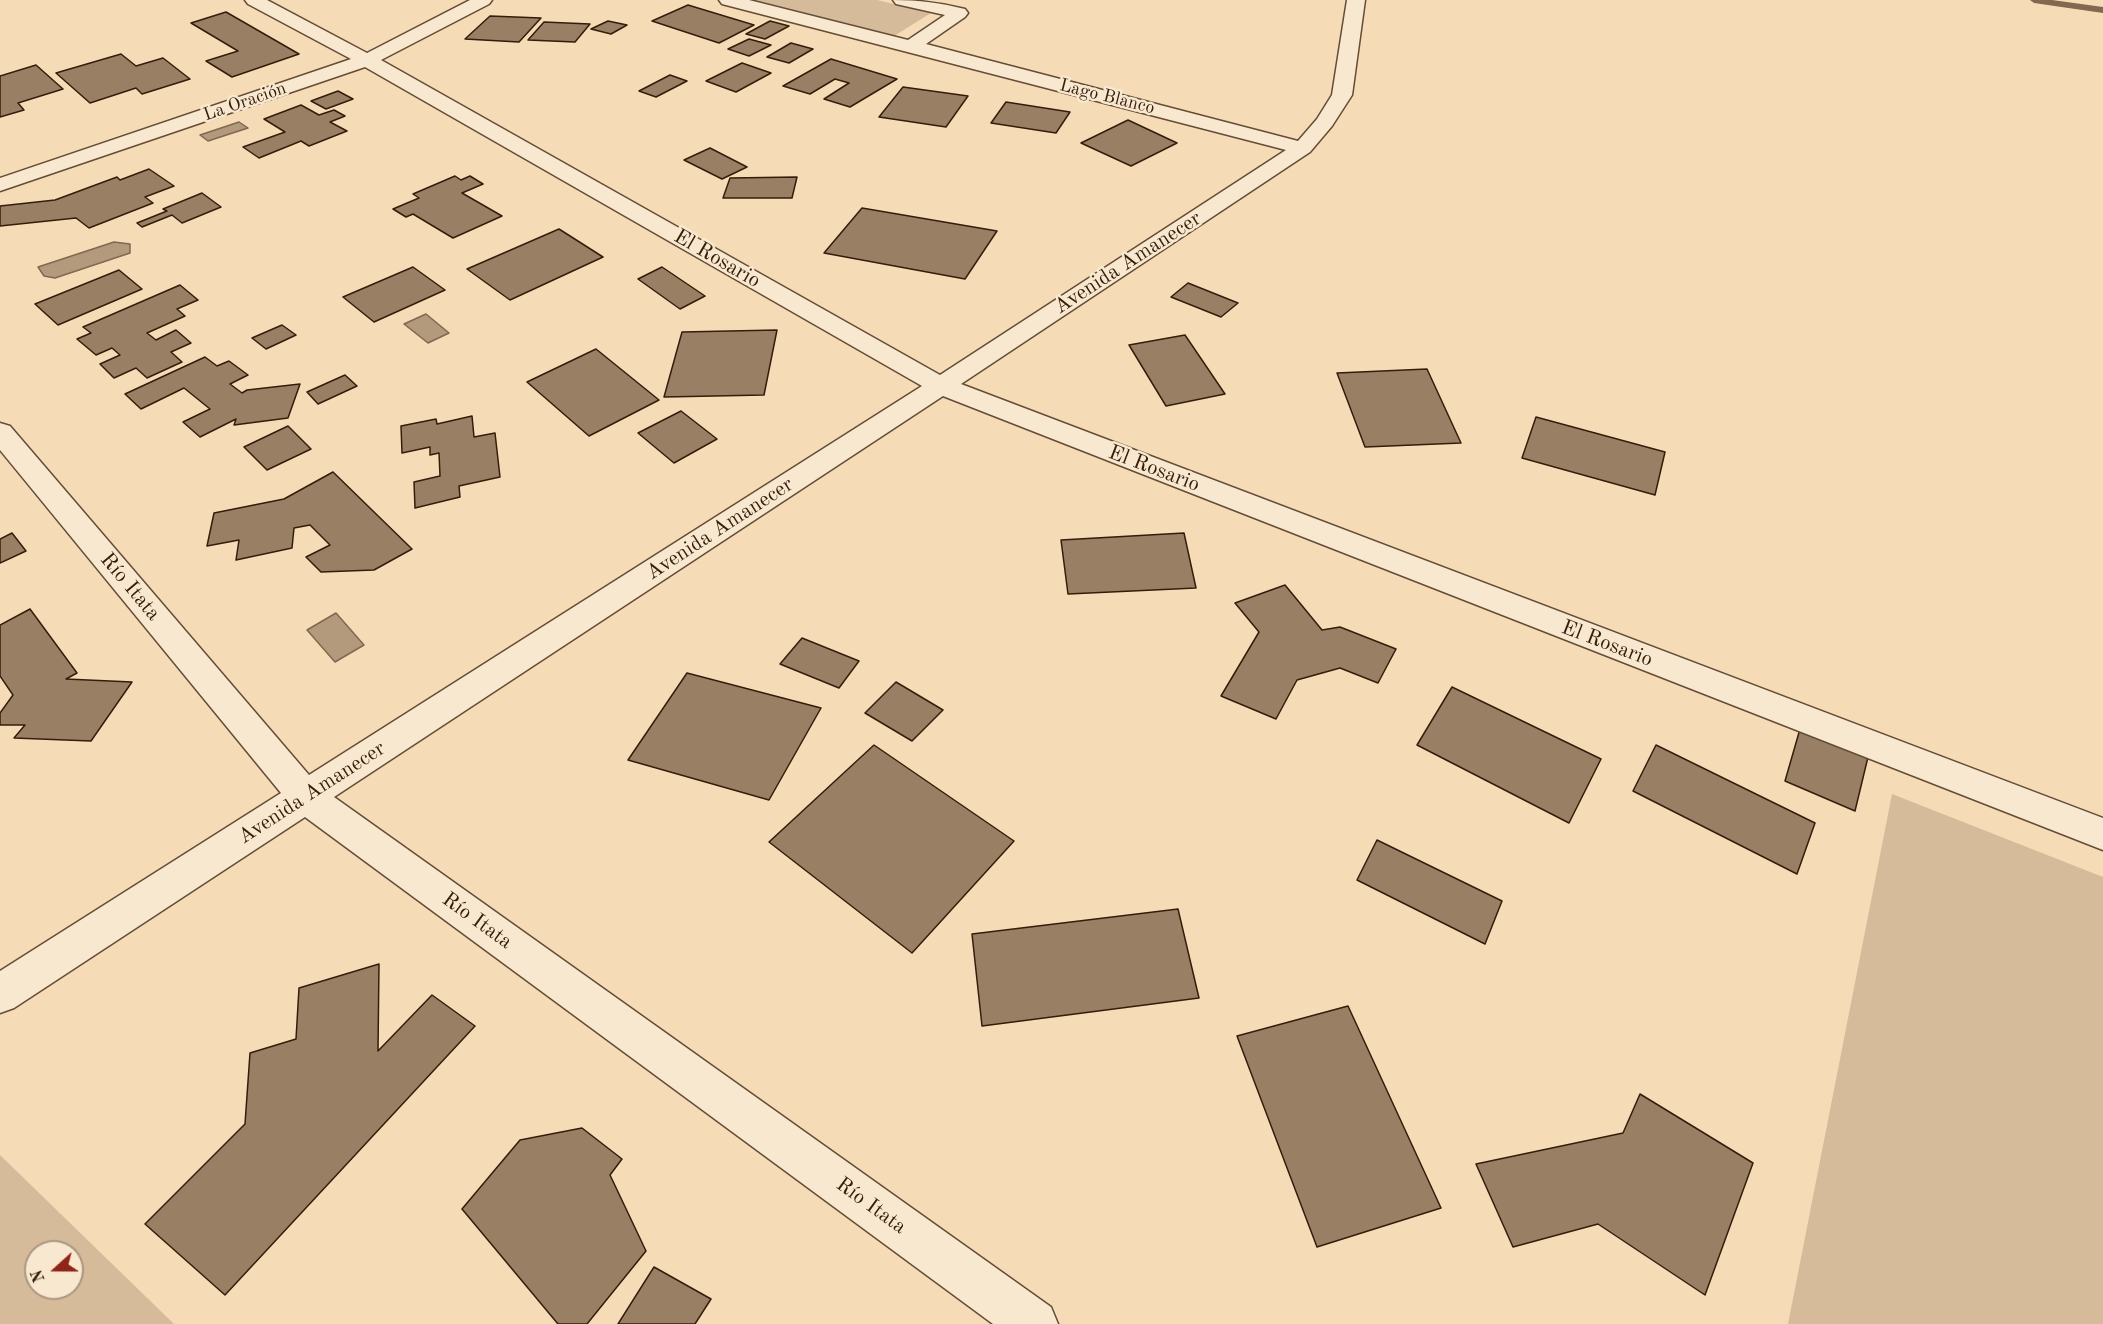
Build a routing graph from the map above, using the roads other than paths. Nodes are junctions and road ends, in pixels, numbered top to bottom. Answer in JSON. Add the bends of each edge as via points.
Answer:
{"nodes":[{"id":1,"x":254,"y":0,"type":"edge"},
{"id":2,"x":483,"y":0,"type":"edge"},
{"id":3,"x":728,"y":0,"type":"edge"},
{"id":4,"x":902,"y":0,"type":"edge"},
{"id":5,"x":1356,"y":0,"type":"edge"},
{"id":6,"x":911,"y":46,"type":"junction"},
{"id":7,"x":367,"y":60,"type":"junction"},
{"id":8,"x":1303,"y":148,"type":"junction"},
{"id":9,"x":0,"y":184,"type":"edge"},
{"id":10,"x":941,"y":386,"type":"junction"},
{"id":11,"x":0,"y":432,"type":"edge"},
{"id":12,"x":306,"y":797,"type":"junction"},
{"id":13,"x":2103,"y":834,"type":"edge"},
{"id":14,"x":0,"y":994,"type":"edge"},
{"id":15,"x":1034,"y":1324,"type":"edge"}],
"edges":[{"from":1,"to":7,"type":"street","name":"El Rosario"},
{"from":2,"to":7,"type":"street","name":"La Oración"},
{"from":3,"to":6,"type":"street","name":"Lago Blanco"},
{"from":4,"to":6,"type":"street","via":[[959,13]]},
{"from":5,"to":8,"type":"street","name":"Avenida Amanecer","via":[[1342,95]]},
{"from":6,"to":8,"type":"street","name":"Lago Blanco"},
{"from":7,"to":9,"type":"street","name":"La Oración"},
{"from":7,"to":10,"type":"street","name":"El Rosario"},
{"from":8,"to":10,"type":"street","name":"Avenida Amanecer"},
{"from":10,"to":12,"type":"street","name":"Avenida Amanecer"},
{"from":10,"to":13,"type":"street","name":"El Rosario"},
{"from":11,"to":12,"type":"street","name":"Río Itata"},
{"from":12,"to":14,"type":"street","name":"Avenida Amanecer"},
{"from":12,"to":15,"type":"street","name":"Río Itata"}]}
